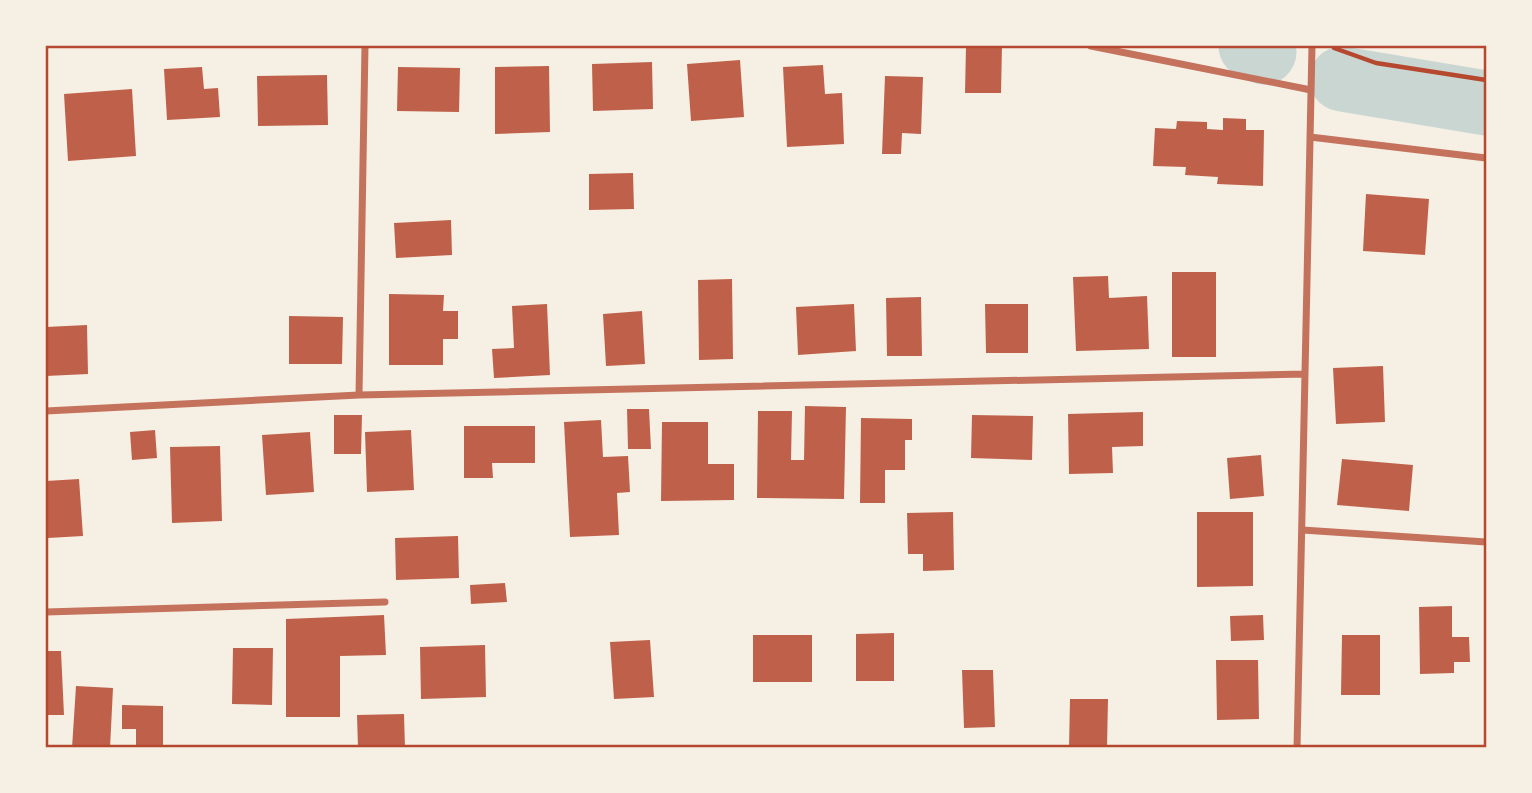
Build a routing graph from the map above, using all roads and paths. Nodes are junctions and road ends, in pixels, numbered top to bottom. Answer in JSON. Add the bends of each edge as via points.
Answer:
{"nodes":[{"id":1,"x":365,"y":46,"type":"edge"},
{"id":2,"x":1091,"y":46,"type":"edge"},
{"id":3,"x":1312,"y":46,"type":"edge"},
{"id":4,"x":1329,"y":46,"type":"edge"},
{"id":5,"x":1486,"y":80,"type":"edge"},
{"id":6,"x":1311,"y":90,"type":"junction"},
{"id":7,"x":1310,"y":137,"type":"junction"},
{"id":8,"x":1486,"y":158,"type":"edge"},
{"id":9,"x":1305,"y":374,"type":"junction"},
{"id":10,"x":359,"y":395,"type":"junction"},
{"id":11,"x":46,"y":411,"type":"edge"},
{"id":12,"x":1302,"y":530,"type":"junction"},
{"id":13,"x":1486,"y":542,"type":"edge"},
{"id":14,"x":385,"y":602,"type":"dead end"},
{"id":15,"x":46,"y":612,"type":"edge"},
{"id":16,"x":1297,"y":747,"type":"edge"}],
"edges":[{"from":1,"to":10,"type":"street"},
{"from":2,"to":6,"type":"street"},
{"from":3,"to":6,"type":"street"},
{"from":4,"to":5,"type":"path","via":[[1376,64]]},
{"from":6,"to":7,"type":"street"},
{"from":7,"to":8,"type":"street"},
{"from":7,"to":9,"type":"street"},
{"from":9,"to":10,"type":"street"},
{"from":9,"to":12,"type":"street"},
{"from":10,"to":11,"type":"street"},
{"from":12,"to":13,"type":"street"},
{"from":12,"to":16,"type":"street"},
{"from":14,"to":15,"type":"street"}]}
